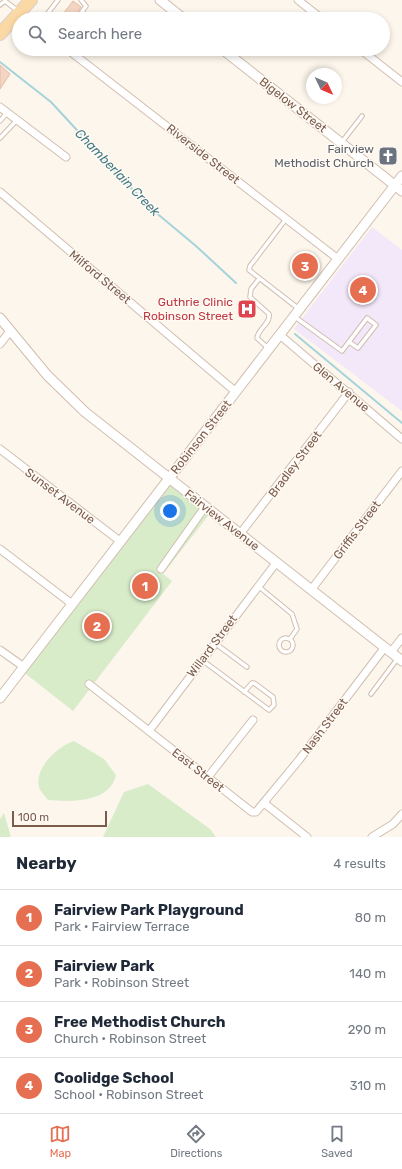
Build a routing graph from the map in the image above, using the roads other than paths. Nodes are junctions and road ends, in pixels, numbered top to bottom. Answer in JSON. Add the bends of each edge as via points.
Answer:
{"nodes":[{"id":1,"x":31,"y":0,"type":"edge"},
{"id":2,"x":58,"y":0,"type":"edge"},
{"id":3,"x":81,"y":0,"type":"edge"},
{"id":4,"x":160,"y":0,"type":"edge"},
{"id":5,"x":298,"y":0,"type":"edge"},
{"id":6,"x":0,"y":5,"type":"edge"},
{"id":7,"x":19,"y":12,"type":"edge"},
{"id":8,"x":26,"y":12,"type":"edge"},
{"id":9,"x":48,"y":12,"type":"edge"},
{"id":10,"x":82,"y":12,"type":"edge"},
{"id":11,"x":175,"y":12,"type":"edge"},
{"id":12,"x":313,"y":12,"type":"edge"},
{"id":13,"x":12,"y":25,"type":"edge"},
{"id":14,"x":0,"y":34,"type":"edge"},
{"id":15,"x":76,"y":56,"type":"edge"},
{"id":16,"x":231,"y":56,"type":"edge"},
{"id":17,"x":369,"y":56,"type":"edge"},
{"id":18,"x":402,"y":82,"type":"edge"},
{"id":19,"x":0,"y":108,"type":"edge"},
{"id":20,"x":7,"y":113,"type":"junction"},
{"id":21,"x":362,"y":116,"type":"dead end"},
{"id":22,"x":17,"y":120,"type":"junction"},
{"id":23,"x":0,"y":121,"type":"edge"},
{"id":24,"x":0,"y":138,"type":"edge"},
{"id":25,"x":342,"y":143,"type":"junction"},
{"id":26,"x":66,"y":157,"type":"dead end"},
{"id":27,"x":402,"y":176,"type":"edge"},
{"id":28,"x":398,"y":188,"type":"edge"},
{"id":29,"x":0,"y":192,"type":"edge"},
{"id":30,"x":286,"y":219,"type":"junction"},
{"id":31,"x":338,"y":259,"type":"junction"},
{"id":32,"x":259,"y":279,"type":"junction"},
{"id":33,"x":297,"y":313,"type":"junction"},
{"id":34,"x":0,"y":318,"type":"edge"},
{"id":35,"x":10,"y":331,"type":"junction"},
{"id":36,"x":280,"y":335,"type":"junction"},
{"id":37,"x":349,"y":342,"type":"junction"},
{"id":38,"x":0,"y":344,"type":"edge"},
{"id":39,"x":269,"y":349,"type":"junction"},
{"id":40,"x":236,"y":392,"type":"junction"},
{"id":41,"x":349,"y":392,"type":"junction"},
{"id":42,"x":402,"y":439,"type":"edge"},
{"id":43,"x":0,"y":449,"type":"edge"},
{"id":44,"x":402,"y":471,"type":"edge"},
{"id":45,"x":170,"y":479,"type":"junction"},
{"id":46,"x":205,"y":507,"type":"junction"},
{"id":47,"x":240,"y":534,"type":"junction"},
{"id":48,"x":121,"y":542,"type":"junction"},
{"id":49,"x":0,"y":549,"type":"edge"},
{"id":50,"x":276,"y":563,"type":"junction"},
{"id":51,"x":161,"y":569,"type":"dead end"},
{"id":52,"x":258,"y":586,"type":"junction"},
{"id":53,"x":311,"y":590,"type":"junction"},
{"id":54,"x":72,"y":604,"type":"junction"},
{"id":55,"x":402,"y":638,"type":"edge"},
{"id":56,"x":290,"y":640,"type":"junction"},
{"id":57,"x":215,"y":643,"type":"junction"},
{"id":58,"x":0,"y":650,"type":"edge"},
{"id":59,"x":394,"y":654,"type":"edge"},
{"id":60,"x":202,"y":660,"type":"junction"},
{"id":61,"x":24,"y":667,"type":"junction"},
{"id":62,"x":247,"y":667,"type":"dead end"},
{"id":63,"x":89,"y":684,"type":"dead end"},
{"id":64,"x":244,"y":692,"type":"junction"},
{"id":65,"x":371,"y":694,"type":"dead end"},
{"id":66,"x":0,"y":698,"type":"edge"},
{"id":67,"x":253,"y":720,"type":"dead end"},
{"id":68,"x":149,"y":731,"type":"junction"},
{"id":69,"x":208,"y":777,"type":"junction"},
{"id":70,"x":264,"y":803,"type":"junction"},
{"id":71,"x":402,"y":814,"type":"edge"},
{"id":72,"x":307,"y":837,"type":"edge"},
{"id":73,"x":372,"y":837,"type":"edge"}],
"edges":[{"from":1,"to":8,"type":"main road"},
{"from":2,"to":9,"type":"lane"},
{"from":3,"to":10,"type":"lane","via":[[86,6]]},
{"from":4,"to":11,"type":"street"},
{"from":5,"to":12,"type":"street"},
{"from":6,"to":7,"type":"lane","via":[[5,1]]},
{"from":13,"to":14,"type":"main road"},
{"from":15,"to":30,"type":"street","name":"Riverside Street"},
{"from":16,"to":25,"type":"street","name":"Bigelow Street"},
{"from":17,"to":18,"type":"street"},
{"from":19,"to":20,"type":"street"},
{"from":20,"to":22,"type":"street"},
{"from":20,"to":23,"type":"lane"},
{"from":21,"to":25,"type":"lane"},
{"from":22,"to":24,"type":"lane"},
{"from":22,"to":26,"type":"street"},
{"from":25,"to":28,"type":"street","name":"Bigelow Street"},
{"from":27,"to":28,"type":"street","name":"Robinson Street"},
{"from":28,"to":31,"type":"street","name":"Robinson Street"},
{"from":29,"to":40,"type":"street","name":"Milford Street"},
{"from":30,"to":31,"type":"street","name":"Riverside Street"},
{"from":30,"to":32,"type":"lane","via":[[250,266],[249,270]]},
{"from":31,"to":33,"type":"street","name":"Robinson Street"},
{"from":32,"to":33,"type":"lane"},
{"from":32,"to":39,"type":"lane","via":[[251,289],[250,297],[269,314],[257,338]]},
{"from":33,"to":36,"type":"street","name":"Robinson Street"},
{"from":33,"to":37,"type":"lane","via":[[342,351]]},
{"from":34,"to":35,"type":"street","name":"Fairview Avenue"},
{"from":35,"to":38,"type":"street"},
{"from":35,"to":45,"type":"street","name":"Fairview Avenue","via":[[69,398]]},
{"from":36,"to":39,"type":"street","name":"Robinson Street"},
{"from":36,"to":41,"type":"street","name":"Glen Avenue"},
{"from":37,"to":37,"type":"lane","via":[[358,348],[376,324],[367,318]]},
{"from":39,"to":40,"type":"street","name":"Robinson Street"},
{"from":40,"to":45,"type":"street","name":"Robinson Street"},
{"from":41,"to":42,"type":"street","name":"Glen Avenue"},
{"from":41,"to":47,"type":"street","name":"Bradley Street"},
{"from":43,"to":48,"type":"street","name":"Sunset Avenue"},
{"from":44,"to":53,"type":"street","name":"Griffis Street"},
{"from":45,"to":46,"type":"street","name":"Fairview Avenue"},
{"from":45,"to":48,"type":"street","name":"Robinson Street"},
{"from":46,"to":47,"type":"street","name":"Fairview Avenue"},
{"from":46,"to":51,"type":"street"},
{"from":47,"to":50,"type":"street","name":"Fairview Avenue"},
{"from":48,"to":54,"type":"street","name":"Robinson Street"},
{"from":49,"to":54,"type":"street"},
{"from":50,"to":52,"type":"street","name":"Willard Street"},
{"from":50,"to":53,"type":"street","name":"Fairview Avenue"},
{"from":52,"to":56,"type":"lane","via":[[292,614],[297,629]]},
{"from":52,"to":57,"type":"street","name":"Willard Street"},
{"from":53,"to":59,"type":"street","name":"Fairview Avenue"},
{"from":54,"to":61,"type":"street","name":"Robinson Street"},
{"from":55,"to":59,"type":"street","name":"Nash Street"},
{"from":56,"to":56,"type":"lane","via":[[280,640],[278,647],[281,651],[288,652],[292,649],[293,644]]},
{"from":57,"to":60,"type":"street","name":"Willard Street"},
{"from":57,"to":62,"type":"lane"},
{"from":58,"to":61,"type":"street"},
{"from":59,"to":65,"type":"lane"},
{"from":59,"to":70,"type":"street","name":"Nash Street"},
{"from":60,"to":64,"type":"lane"},
{"from":60,"to":68,"type":"street","name":"Willard Street"},
{"from":61,"to":66,"type":"street","name":"Robinson Street"},
{"from":63,"to":68,"type":"street","name":"East Street"},
{"from":64,"to":64,"type":"lane","via":[[269,710],[274,705],[273,698],[254,683]]},
{"from":67,"to":69,"type":"street"},
{"from":68,"to":69,"type":"street","name":"East Street"},
{"from":69,"to":70,"type":"street","name":"East Street","via":[[252,812],[256,812]]},
{"from":70,"to":72,"type":"street"},
{"from":71,"to":73,"type":"street","via":[[393,824]]}]}
